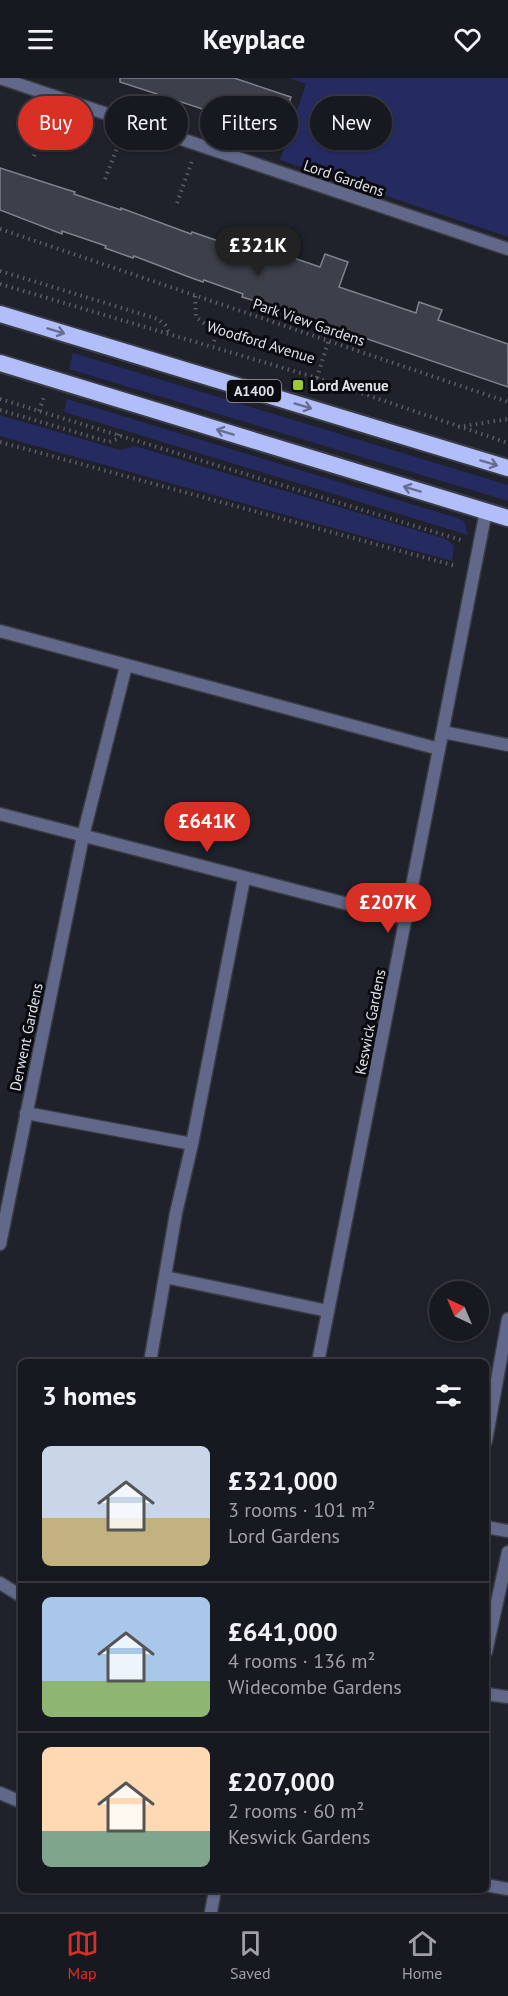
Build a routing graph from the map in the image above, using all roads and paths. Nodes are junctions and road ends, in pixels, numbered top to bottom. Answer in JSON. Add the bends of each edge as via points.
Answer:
{"nodes":[{"id":1,"x":0,"y":78,"type":"edge"},
{"id":2,"x":52,"y":96,"type":"edge"},
{"id":3,"x":188,"y":142,"type":"edge"},
{"id":4,"x":198,"y":145,"type":"junction"},
{"id":5,"x":36,"y":150,"type":"edge"},
{"id":6,"x":116,"y":150,"type":"edge"},
{"id":7,"x":34,"y":156,"type":"dead end"},
{"id":8,"x":105,"y":179,"type":"dead end"},
{"id":9,"x":177,"y":203,"type":"dead end"},
{"id":10,"x":0,"y":229,"type":"edge"},
{"id":11,"x":508,"y":249,"type":"edge"},
{"id":12,"x":0,"y":270,"type":"edge"},
{"id":13,"x":0,"y":284,"type":"edge"},
{"id":14,"x":195,"y":296,"type":"junction"},
{"id":15,"x":0,"y":314,"type":"edge"},
{"id":16,"x":169,"y":333,"type":"junction"},
{"id":17,"x":328,"y":342,"type":"junction"},
{"id":18,"x":213,"y":346,"type":"junction"},
{"id":19,"x":0,"y":363,"type":"edge"},
{"id":20,"x":317,"y":378,"type":"junction"},
{"id":21,"x":45,"y":393,"type":"dead end"},
{"id":22,"x":0,"y":399,"type":"edge"},
{"id":23,"x":508,"y":402,"type":"edge"},
{"id":24,"x":0,"y":410,"type":"edge"},
{"id":25,"x":37,"y":416,"type":"junction"},
{"id":26,"x":508,"y":419,"type":"edge"},
{"id":27,"x":458,"y":427,"type":"junction"},
{"id":28,"x":118,"y":434,"type":"junction"},
{"id":29,"x":0,"y":442,"type":"edge"},
{"id":30,"x":508,"y":443,"type":"edge"},
{"id":31,"x":508,"y":468,"type":"edge"},
{"id":32,"x":486,"y":511,"type":"junction"},
{"id":33,"x":508,"y":518,"type":"edge"},
{"id":34,"x":479,"y":545,"type":"junction"},
{"id":35,"x":474,"y":571,"type":"junction"},
{"id":36,"x":0,"y":631,"type":"edge"},
{"id":37,"x":126,"y":666,"type":"junction"},
{"id":38,"x":442,"y":732,"type":"junction"},
{"id":39,"x":508,"y":745,"type":"edge"},
{"id":40,"x":439,"y":749,"type":"junction"},
{"id":41,"x":0,"y":814,"type":"edge"},
{"id":42,"x":83,"y":836,"type":"junction"},
{"id":43,"x":244,"y":879,"type":"junction"},
{"id":44,"x":406,"y":919,"type":"junction"},
{"id":45,"x":26,"y":1113,"type":"junction"},
{"id":46,"x":192,"y":1144,"type":"junction"},
{"id":47,"x":0,"y":1244,"type":"edge"},
{"id":48,"x":165,"y":1277,"type":"junction"},
{"id":49,"x":328,"y":1311,"type":"junction"},
{"id":50,"x":508,"y":1319,"type":"edge"},
{"id":51,"x":151,"y":1359,"type":"edge"},
{"id":52,"x":319,"y":1359,"type":"edge"},
{"id":53,"x":489,"y":1424,"type":"edge"},
{"id":54,"x":489,"y":1528,"type":"edge"},
{"id":55,"x":508,"y":1531,"type":"edge"},
{"id":56,"x":508,"y":1552,"type":"edge"},
{"id":57,"x":0,"y":1583,"type":"edge"},
{"id":58,"x":18,"y":1594,"type":"edge"},
{"id":59,"x":489,"y":1638,"type":"edge"},
{"id":60,"x":489,"y":1694,"type":"edge"},
{"id":61,"x":508,"y":1697,"type":"edge"},
{"id":62,"x":0,"y":1793,"type":"edge"},
{"id":63,"x":18,"y":1801,"type":"edge"},
{"id":64,"x":489,"y":1886,"type":"edge"},
{"id":65,"x":508,"y":1889,"type":"edge"},
{"id":66,"x":214,"y":1893,"type":"edge"},
{"id":67,"x":210,"y":1912,"type":"edge"}],
"edges":[{"from":1,"to":2,"type":"street","name":"Lord Gardens"},
{"from":3,"to":4,"type":"street","name":"Lord Gardens"},
{"from":4,"to":9,"type":"path"},
{"from":4,"to":11,"type":"street","name":"Lord Gardens"},
{"from":5,"to":7,"type":"path"},
{"from":6,"to":8,"type":"path"},
{"from":10,"to":14,"type":"path","name":"Park View Gardens"},
{"from":12,"to":16,"type":"path","via":[[158,319]]},
{"from":13,"to":16,"type":"path","name":"Woodford Avenue"},
{"from":14,"to":17,"type":"path","name":"Park View Gardens"},
{"from":14,"to":18,"type":"path","via":[[196,317],[216,332]]},
{"from":15,"to":31,"type":"highway","number":"A1400","one_way":true},
{"from":16,"to":18,"type":"path","name":"Woodford Avenue"},
{"from":17,"to":20,"type":"path"},
{"from":17,"to":23,"type":"path","name":"Park View Gardens"},
{"from":18,"to":20,"type":"path","name":"Woodford Avenue"},
{"from":32,"to":19,"type":"highway","one_way":true},
{"from":20,"to":27,"type":"path","name":"Woodford Avenue"},
{"from":21,"to":25,"type":"path"},
{"from":22,"to":25,"type":"path"},
{"from":24,"to":25,"type":"path"},
{"from":25,"to":28,"type":"path"},
{"from":25,"to":28,"type":"path","via":[[109,442],[117,439]]},
{"from":26,"to":27,"type":"path"},
{"from":27,"to":30,"type":"path","name":"Woodford Avenue"},
{"from":28,"to":34,"type":"path"},
{"from":29,"to":35,"type":"path"},
{"from":32,"to":33,"type":"highway"},
{"from":32,"to":34,"type":"street","name":"Keswick Gardens"},
{"from":34,"to":35,"type":"street","name":"Keswick Gardens"},
{"from":35,"to":38,"type":"street","name":"Keswick Gardens"},
{"from":36,"to":37,"type":"street"},
{"from":37,"to":40,"type":"street"},
{"from":37,"to":42,"type":"street","name":"Derwent Gardens"},
{"from":38,"to":39,"type":"street"},
{"from":38,"to":40,"type":"street","name":"Keswick Gardens"},
{"from":40,"to":44,"type":"street","name":"Keswick Gardens"},
{"from":41,"to":42,"type":"street"},
{"from":42,"to":43,"type":"street"},
{"from":42,"to":45,"type":"street","name":"Derwent Gardens"},
{"from":43,"to":44,"type":"street"},
{"from":43,"to":46,"type":"street"},
{"from":44,"to":49,"type":"street","name":"Keswick Gardens"},
{"from":45,"to":46,"type":"street"},
{"from":45,"to":47,"type":"street","name":"Derwent Gardens"},
{"from":46,"to":48,"type":"street"},
{"from":48,"to":49,"type":"street"},
{"from":48,"to":51,"type":"street"},
{"from":49,"to":52,"type":"street","name":"Keswick Gardens"},
{"from":50,"to":53,"type":"street"},
{"from":54,"to":55,"type":"street"},
{"from":56,"to":59,"type":"street"},
{"from":57,"to":58,"type":"street"},
{"from":60,"to":61,"type":"street"},
{"from":62,"to":63,"type":"street"},
{"from":64,"to":65,"type":"street"},
{"from":66,"to":67,"type":"street"}]}
